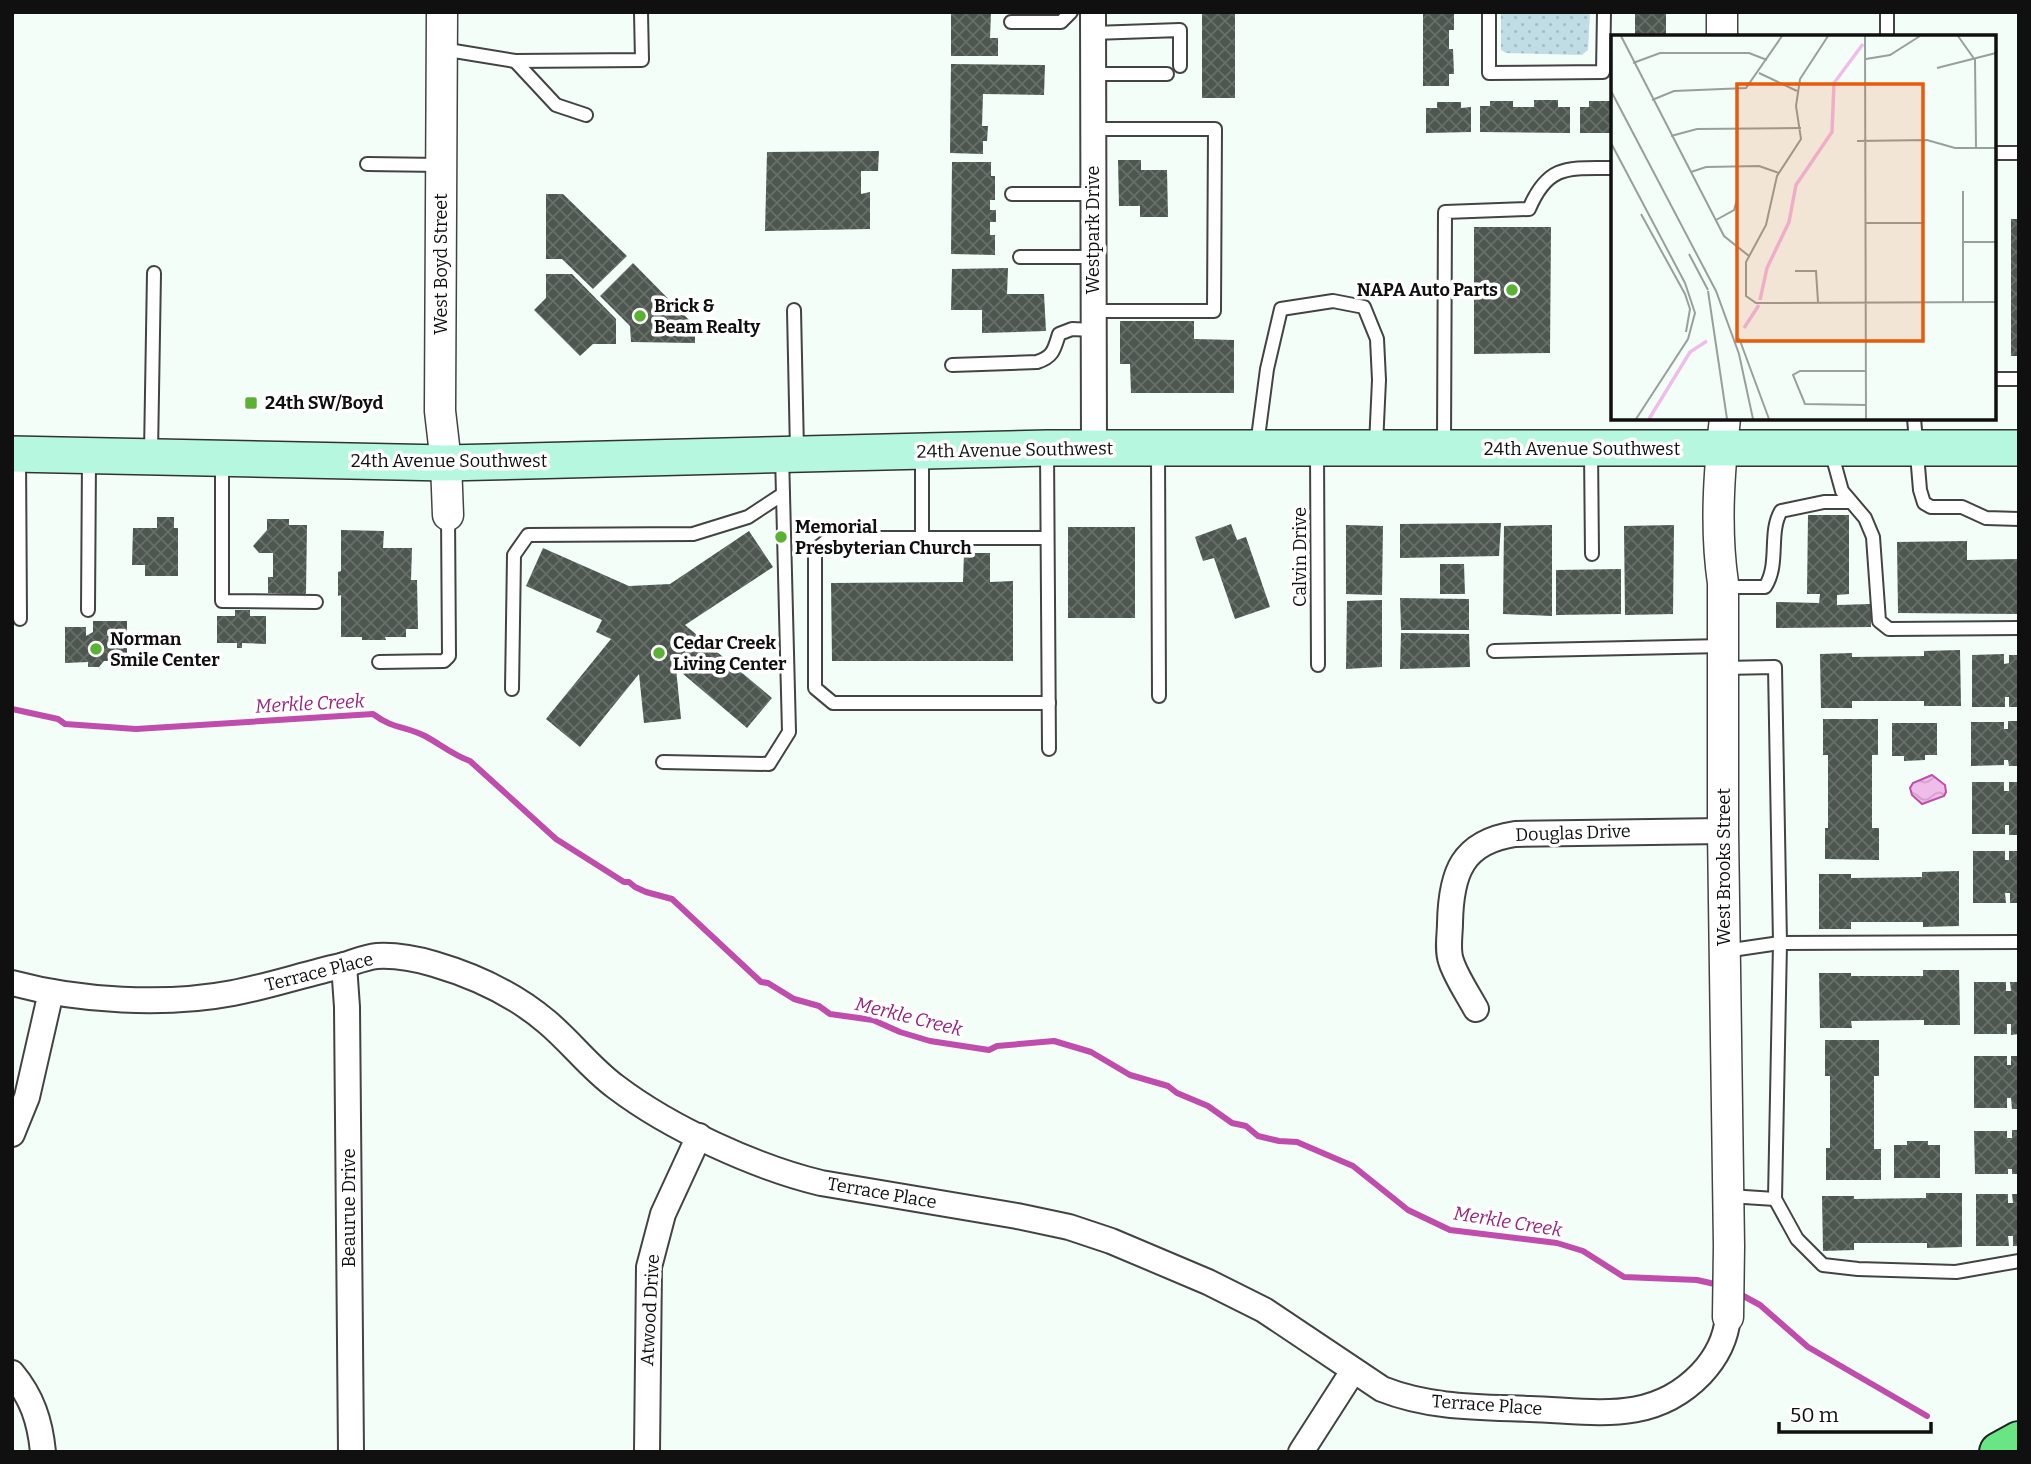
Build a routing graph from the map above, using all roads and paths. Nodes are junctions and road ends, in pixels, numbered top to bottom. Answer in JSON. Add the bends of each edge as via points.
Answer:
{"nodes":[{"id":1,"x":442,"y":12,"type":"edge"},
{"id":2,"x":641,"y":12,"type":"edge"},
{"id":3,"x":1071,"y":12,"type":"edge"},
{"id":4,"x":1489,"y":12,"type":"edge"},
{"id":5,"x":1604,"y":12,"type":"edge"},
{"id":6,"x":1722,"y":12,"type":"edge"},
{"id":7,"x":1887,"y":12,"type":"edge"},
{"id":8,"x":1011,"y":22,"type":"dead end"},
{"id":9,"x":1093,"y":22,"type":"edge"},
{"id":10,"x":1722,"y":35,"type":"edge"},
{"id":11,"x":1887,"y":35,"type":"edge"},
{"id":12,"x":442,"y":49,"type":"junction"},
{"id":13,"x":516,"y":61,"type":"junction"},
{"id":14,"x":1180,"y":66,"type":"dead end"},
{"id":15,"x":1093,"y":74,"type":"junction"},
{"id":16,"x":1167,"y":74,"type":"dead end"},
{"id":17,"x":586,"y":115,"type":"dead end"},
{"id":18,"x":1093,"y":129,"type":"junction"},
{"id":19,"x":1996,"y":153,"type":"edge"},
{"id":20,"x":2019,"y":153,"type":"edge"},
{"id":21,"x":367,"y":164,"type":"dead end"},
{"id":22,"x":442,"y":165,"type":"junction"},
{"id":23,"x":1611,"y":168,"type":"edge"},
{"id":24,"x":1012,"y":194,"type":"dead end"},
{"id":25,"x":1093,"y":194,"type":"junction"},
{"id":26,"x":1020,"y":257,"type":"dead end"},
{"id":27,"x":1093,"y":257,"type":"junction"},
{"id":28,"x":154,"y":273,"type":"dead end"},
{"id":29,"x":794,"y":310,"type":"dead end"},
{"id":30,"x":1093,"y":320,"type":"junction"},
{"id":31,"x":953,"y":365,"type":"dead end"},
{"id":32,"x":1996,"y":379,"type":"edge"},
{"id":33,"x":2019,"y":379,"type":"edge"},
{"id":34,"x":1915,"y":433,"type":"edge"},
{"id":35,"x":1723,"y":434,"type":"edge"},
{"id":36,"x":1047,"y":448,"type":"junction"},
{"id":37,"x":1094,"y":448,"type":"junction"},
{"id":38,"x":2019,"y":448,"type":"edge"},
{"id":39,"x":1158,"y":449,"type":"junction"},
{"id":40,"x":1256,"y":449,"type":"junction"},
{"id":41,"x":1317,"y":449,"type":"junction"},
{"id":42,"x":1376,"y":449,"type":"junction"},
{"id":43,"x":1444,"y":449,"type":"junction"},
{"id":44,"x":1591,"y":449,"type":"junction"},
{"id":45,"x":1830,"y":449,"type":"junction"},
{"id":46,"x":922,"y":452,"type":"junction"},
{"id":47,"x":16,"y":454,"type":"edge"},
{"id":48,"x":790,"y":455,"type":"junction"},
{"id":49,"x":89,"y":456,"type":"junction"},
{"id":50,"x":151,"y":457,"type":"junction"},
{"id":51,"x":222,"y":459,"type":"junction"},
{"id":52,"x":446,"y":463,"type":"junction"},
{"id":53,"x":783,"y":494,"type":"junction"},
{"id":54,"x":1851,"y":502,"type":"junction"},
{"id":55,"x":448,"y":515,"type":"joint"},
{"id":56,"x":2019,"y":519,"type":"edge"},
{"id":57,"x":922,"y":538,"type":"junction"},
{"id":58,"x":1047,"y":538,"type":"junction"},
{"id":59,"x":1592,"y":554,"type":"dead end"},
{"id":60,"x":1723,"y":587,"type":"junction"},
{"id":61,"x":316,"y":602,"type":"dead end"},
{"id":62,"x":88,"y":610,"type":"dead end"},
{"id":63,"x":20,"y":619,"type":"dead end"},
{"id":64,"x":2019,"y":628,"type":"edge"},
{"id":65,"x":1493,"y":651,"type":"dead end"},
{"id":66,"x":1723,"y":657,"type":"junction"},
{"id":67,"x":379,"y":662,"type":"dead end"},
{"id":68,"x":1318,"y":665,"type":"dead end"},
{"id":69,"x":512,"y":689,"type":"dead end"},
{"id":70,"x":1159,"y":696,"type":"dead end"},
{"id":71,"x":1049,"y":703,"type":"junction"},
{"id":72,"x":1049,"y":749,"type":"dead end"},
{"id":73,"x":663,"y":762,"type":"dead end"},
{"id":74,"x":1723,"y":831,"type":"junction"},
{"id":75,"x":2019,"y":942,"type":"edge"},
{"id":76,"x":1780,"y":943,"type":"junction"},
{"id":77,"x":1725,"y":951,"type":"junction"},
{"id":78,"x":344,"y":965,"type":"junction"},
{"id":79,"x":12,"y":983,"type":"edge"},
{"id":80,"x":51,"y":992,"type":"junction"},
{"id":81,"x":1476,"y":1009,"type":"dead end"},
{"id":82,"x":12,"y":1134,"type":"edge"},
{"id":83,"x":699,"y":1136,"type":"junction"},
{"id":84,"x":1728,"y":1196,"type":"junction"},
{"id":85,"x":1774,"y":1199,"type":"junction"},
{"id":86,"x":2019,"y":1261,"type":"edge"},
{"id":87,"x":1728,"y":1317,"type":"joint"},
{"id":88,"x":1353,"y":1371,"type":"junction"},
{"id":89,"x":12,"y":1373,"type":"edge"},
{"id":90,"x":2019,"y":1441,"type":"edge"},
{"id":91,"x":43,"y":1452,"type":"edge"},
{"id":92,"x":351,"y":1452,"type":"edge"},
{"id":93,"x":647,"y":1452,"type":"edge"},
{"id":94,"x":1301,"y":1452,"type":"edge"},
{"id":95,"x":1999,"y":1452,"type":"edge"}],
"edges":[{"from":1,"to":12,"type":"street","name":"West Boyd Street"},
{"from":2,"to":13,"type":"lane","via":[[642,60]]},
{"from":3,"to":8,"type":"lane","via":[[1061,22]]},
{"from":4,"to":5,"type":"lane","via":[[1489,72],[1603,72]]},
{"from":6,"to":10,"type":"street"},
{"from":7,"to":11,"type":"lane"},
{"from":9,"to":14,"type":"lane","via":[[1180,30]]},
{"from":9,"to":15,"type":"street","name":"Westpark Drive"},
{"from":12,"to":13,"type":"lane"},
{"from":12,"to":22,"type":"street","name":"West Boyd Street"},
{"from":13,"to":17,"type":"lane","via":[[556,105]]},
{"from":15,"to":16,"type":"lane"},
{"from":15,"to":18,"type":"street","name":"Westpark Drive"},
{"from":18,"to":25,"type":"street","name":"Westpark Drive"},
{"from":18,"to":30,"type":"lane","via":[[1215,129],[1215,142],[1214,311]]},
{"from":19,"to":20,"type":"lane"},
{"from":21,"to":22,"type":"lane"},
{"from":22,"to":52,"type":"street","name":"West Boyd Street","via":[[440,411]]},
{"from":23,"to":43,"type":"lane","via":[[1558,172],[1535,194],[1529,209],[1445,212]]},
{"from":24,"to":25,"type":"lane"},
{"from":25,"to":27,"type":"street","name":"Westpark Drive"},
{"from":26,"to":27,"type":"lane"},
{"from":27,"to":30,"type":"street","name":"Westpark Drive"},
{"from":28,"to":50,"type":"lane"},
{"from":29,"to":48,"type":"lane"},
{"from":30,"to":31,"type":"lane","via":[[1059,334],[1050,358]]},
{"from":30,"to":37,"type":"street","name":"Westpark Drive"},
{"from":32,"to":33,"type":"lane"},
{"from":34,"to":38,"type":"main road","name":"24th Avenue Southwest"},
{"from":34,"to":45,"type":"main road","name":"24th Avenue Southwest"},
{"from":34,"to":56,"type":"lane","via":[[1924,503],[1962,507],[1986,518]]},
{"from":35,"to":44,"type":"main road","name":"24th Avenue Southwest"},
{"from":35,"to":45,"type":"main road","name":"24th Avenue Southwest"},
{"from":35,"to":60,"type":"street","name":"West Brooks Street","via":[[1719,506]]},
{"from":36,"to":37,"type":"main road","name":"24th Avenue Southwest"},
{"from":36,"to":46,"type":"main road","name":"24th Avenue Southwest"},
{"from":36,"to":58,"type":"lane"},
{"from":37,"to":39,"type":"main road","name":"24th Avenue Southwest"},
{"from":39,"to":40,"type":"main road","name":"24th Avenue Southwest"},
{"from":39,"to":70,"type":"lane"},
{"from":40,"to":41,"type":"main road","name":"24th Avenue Southwest"},
{"from":40,"to":42,"type":"lane","via":[[1281,309],[1334,301],[1363,307],[1377,339]]},
{"from":41,"to":42,"type":"main road","name":"24th Avenue Southwest"},
{"from":41,"to":68,"type":"lane","name":"Calvin Drive"},
{"from":42,"to":43,"type":"main road","name":"24th Avenue Southwest"},
{"from":43,"to":44,"type":"main road","name":"24th Avenue Southwest"},
{"from":44,"to":59,"type":"lane"},
{"from":45,"to":54,"type":"lane","via":[[1842,491]]},
{"from":46,"to":48,"type":"main road","name":"24th Avenue Southwest"},
{"from":46,"to":57,"type":"lane"},
{"from":47,"to":49,"type":"main road","name":"24th Avenue Southwest"},
{"from":47,"to":63,"type":"lane"},
{"from":48,"to":52,"type":"main road","name":"24th Avenue Southwest"},
{"from":48,"to":53,"type":"lane"},
{"from":49,"to":50,"type":"main road","name":"24th Avenue Southwest"},
{"from":49,"to":62,"type":"lane"},
{"from":50,"to":51,"type":"main road","name":"24th Avenue Southwest"},
{"from":51,"to":52,"type":"main road","name":"24th Avenue Southwest"},
{"from":51,"to":61,"type":"lane","via":[[222,601]]},
{"from":52,"to":55,"type":"street","name":"West Boyd Street"},
{"from":53,"to":69,"type":"lane","via":[[748,517],[693,534],[528,535],[514,555]]},
{"from":53,"to":73,"type":"lane","via":[[789,732],[769,764]]},
{"from":54,"to":60,"type":"lane","via":[[1781,511],[1765,587]]},
{"from":54,"to":64,"type":"lane","via":[[1873,537],[1878,617],[1884,626]]},
{"from":55,"to":67,"type":"lane","via":[[449,656],[444,661]]},
{"from":57,"to":58,"type":"lane"},
{"from":57,"to":71,"type":"lane","via":[[830,538],[815,550],[815,688],[833,703]]},
{"from":58,"to":71,"type":"lane"},
{"from":60,"to":66,"type":"street","name":"West Brooks Street"},
{"from":65,"to":66,"type":"lane"},
{"from":66,"to":74,"type":"street","name":"West Brooks Street"},
{"from":66,"to":76,"type":"lane","via":[[1775,667]]},
{"from":71,"to":72,"type":"lane"},
{"from":74,"to":77,"type":"street","name":"West Brooks Street"},
{"from":74,"to":81,"type":"street","name":"Douglas Drive","via":[[1515,834],[1477,846],[1456,874],[1450,905],[1450,959]]},
{"from":75,"to":76,"type":"lane"},
{"from":76,"to":77,"type":"lane"},
{"from":76,"to":85,"type":"lane"},
{"from":77,"to":84,"type":"street","name":"West Brooks Street"},
{"from":78,"to":80,"type":"street","name":"Terrace Place","via":[[229,994],[172,999]]},
{"from":78,"to":83,"type":"street","name":"Terrace Place","via":[[375,956],[402,958],[488,983],[546,1021],[623,1092]]},
{"from":78,"to":92,"type":"street","name":"Beaurue Drive"},
{"from":79,"to":80,"type":"street","name":"Terrace Place"},
{"from":80,"to":82,"type":"street","via":[[27,1097]]},
{"from":83,"to":88,"type":"street","name":"Terrace Place","via":[[795,1176],[1017,1216],[1111,1241],[1264,1310]]},
{"from":83,"to":93,"type":"street","name":"Atwood Drive","via":[[663,1214],[649,1267]]},
{"from":84,"to":85,"type":"lane"},
{"from":84,"to":87,"type":"street","name":"West Brooks Street"},
{"from":85,"to":86,"type":"lane","via":[[1797,1239],[1823,1265],[1956,1272]]},
{"from":87,"to":88,"type":"street","name":"Terrace Place","via":[[1718,1352],[1690,1385],[1659,1404],[1626,1412],[1451,1406],[1404,1397]]},
{"from":88,"to":94,"type":"street"},
{"from":89,"to":91,"type":"street","via":[[36,1411]]},
{"from":90,"to":95,"type":"highway"}]}
